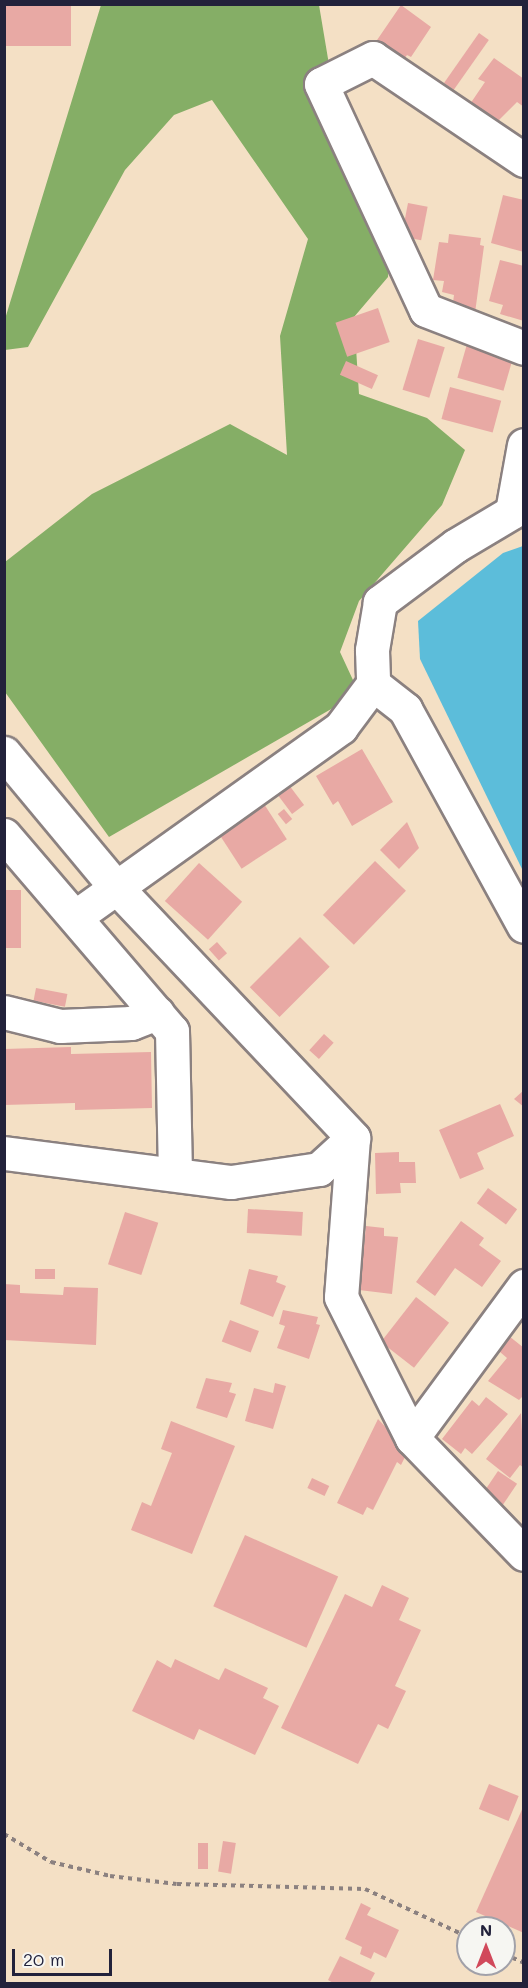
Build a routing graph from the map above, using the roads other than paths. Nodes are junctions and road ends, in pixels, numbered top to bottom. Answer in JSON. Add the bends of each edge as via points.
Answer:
{"nodes":[{"id":1,"x":524,"y":160,"type":"edge"},
{"id":2,"x":524,"y":348,"type":"edge"},
{"id":3,"x":524,"y":445,"type":"edge"},
{"id":4,"x":518,"y":509,"type":"edge"},
{"id":5,"x":373,"y":684,"type":"junction"},
{"id":6,"x":4,"y":753,"type":"edge"},
{"id":7,"x":10,"y":849,"type":"edge"},
{"id":8,"x":115,"y":886,"type":"junction"},
{"id":9,"x":75,"y":917,"type":"junction"},
{"id":10,"x":524,"y":926,"type":"edge"},
{"id":11,"x":4,"y":1012,"type":"edge"},
{"id":12,"x":157,"y":1013,"type":"junction"},
{"id":13,"x":353,"y":1138,"type":"junction"},
{"id":14,"x":4,"y":1153,"type":"edge"},
{"id":15,"x":175,"y":1174,"type":"junction"},
{"id":16,"x":524,"y":1286,"type":"edge"},
{"id":17,"x":412,"y":1438,"type":"junction"},
{"id":18,"x":524,"y":1554,"type":"edge"}],
"edges":[{"from":1,"to":2,"type":"street","via":[[373,58],[321,84],[426,310]]},
{"from":3,"to":4,"type":"street"},
{"from":4,"to":5,"type":"street","via":[[454,546],[380,603],[372,650]]},
{"from":5,"to":8,"type":"street","via":[[341,727]]},
{"from":5,"to":10,"type":"street","via":[[405,709]]},
{"from":6,"to":8,"type":"street"},
{"from":7,"to":9,"type":"street"},
{"from":8,"to":9,"type":"street"},
{"from":8,"to":13,"type":"street"},
{"from":9,"to":12,"type":"street"},
{"from":11,"to":12,"type":"street","via":[[60,1026],[130,1023]]},
{"from":12,"to":15,"type":"street","via":[[172,1031]]},
{"from":13,"to":15,"type":"street","via":[[319,1169],[231,1182]]},
{"from":13,"to":17,"type":"street","via":[[341,1297]]},
{"from":14,"to":15,"type":"street"},
{"from":16,"to":17,"type":"street"},
{"from":17,"to":18,"type":"street"}]}
